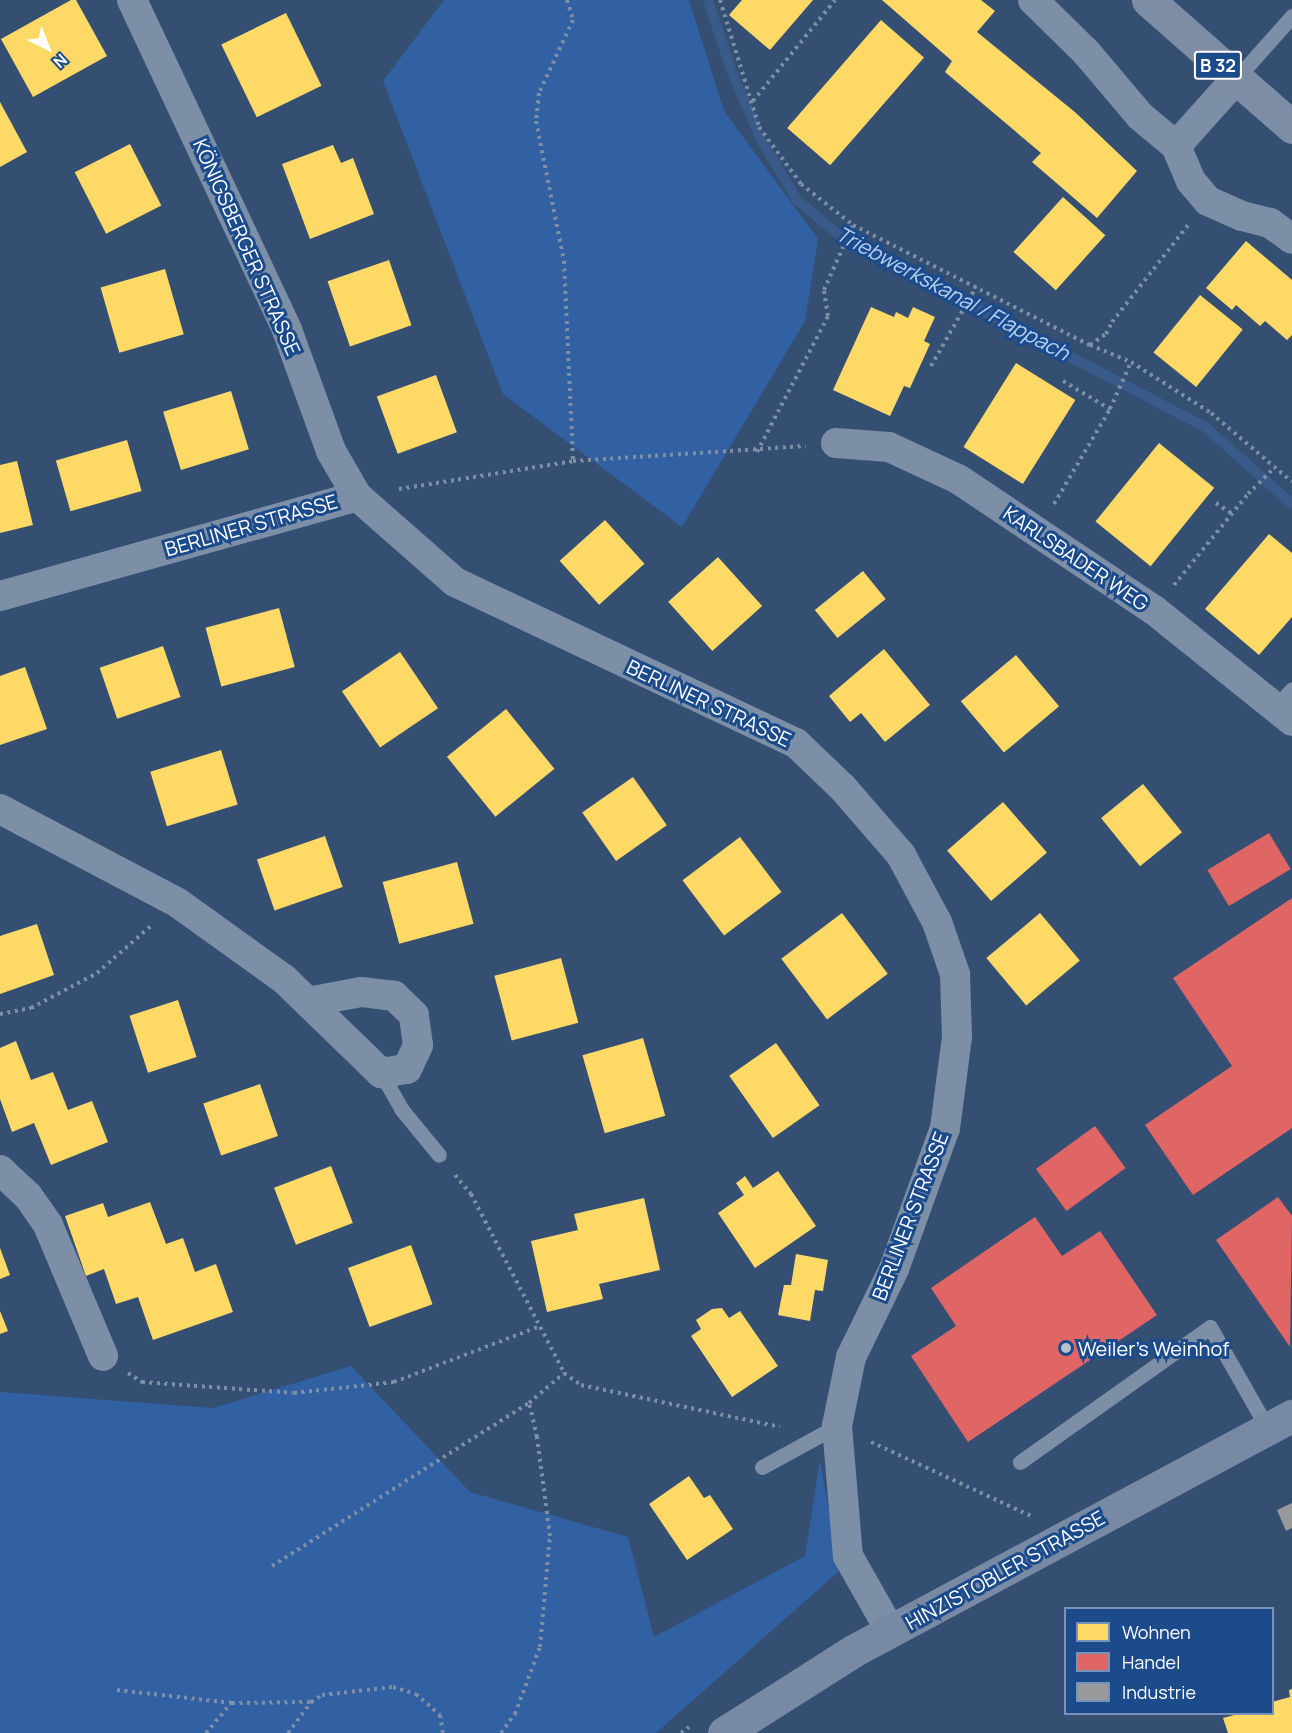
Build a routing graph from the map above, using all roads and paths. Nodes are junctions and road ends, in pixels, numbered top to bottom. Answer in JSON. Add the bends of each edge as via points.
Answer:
{"nodes":[{"id":1,"x":132,"y":0,"type":"edge"},
{"id":2,"x":567,"y":0,"type":"edge"},
{"id":3,"x":720,"y":0,"type":"edge"},
{"id":4,"x":835,"y":0,"type":"edge"},
{"id":5,"x":1033,"y":0,"type":"edge"},
{"id":6,"x":1148,"y":0,"type":"edge"},
{"id":7,"x":1292,"y":16,"type":"edge"},
{"id":8,"x":1235,"y":80,"type":"junction"},
{"id":9,"x":753,"y":102,"type":"junction"},
{"id":10,"x":1292,"y":127,"type":"edge"},
{"id":11,"x":1176,"y":146,"type":"junction"},
{"id":12,"x":1190,"y":222,"type":"dead end"},
{"id":13,"x":853,"y":225,"type":"junction"},
{"id":14,"x":1292,"y":239,"type":"edge"},
{"id":15,"x":976,"y":287,"type":"junction"},
{"id":16,"x":1090,"y":345,"type":"junction"},
{"id":17,"x":1131,"y":362,"type":"junction"},
{"id":18,"x":931,"y":366,"type":"dead end"},
{"id":19,"x":1063,"y":381,"type":"dead end"},
{"id":20,"x":1110,"y":409,"type":"junction"},
{"id":21,"x":836,"y":443,"type":"joint"},
{"id":22,"x":757,"y":452,"type":"junction"},
{"id":23,"x":573,"y":461,"type":"junction"},
{"id":24,"x":1275,"y":467,"type":"junction"},
{"id":25,"x":1292,"y":482,"type":"edge"},
{"id":26,"x":357,"y":496,"type":"junction"},
{"id":27,"x":1216,"y":503,"type":"dead end"},
{"id":28,"x":1231,"y":513,"type":"junction"},
{"id":29,"x":1037,"y":533,"type":"junction"},
{"id":30,"x":0,"y":596,"type":"edge"},
{"id":31,"x":1154,"y":610,"type":"junction"},
{"id":32,"x":1286,"y":707,"type":"edge"},
{"id":33,"x":0,"y":809,"type":"edge"},
{"id":34,"x":178,"y":903,"type":"junction"},
{"id":35,"x":308,"y":1002,"type":"junction"},
{"id":36,"x":0,"y":1014,"type":"edge"},
{"id":37,"x":381,"y":1073,"type":"junction"},
{"id":38,"x":439,"y":1155,"type":"joint"},
{"id":39,"x":0,"y":1170,"type":"edge"},
{"id":40,"x":538,"y":1327,"type":"junction"},
{"id":41,"x":103,"y":1356,"type":"joint"},
{"id":42,"x":564,"y":1373,"type":"junction"},
{"id":43,"x":529,"y":1403,"type":"junction"},
{"id":44,"x":766,"y":1423,"type":"dead end"},
{"id":45,"x":1280,"y":1423,"type":"edge"},
{"id":46,"x":837,"y":1426,"type":"junction"},
{"id":47,"x":1020,"y":1462,"type":"dead end"},
{"id":48,"x":762,"y":1467,"type":"dead end"},
{"id":49,"x":1069,"y":1534,"type":"junction"},
{"id":50,"x":272,"y":1566,"type":"dead end"},
{"id":51,"x":891,"y":1632,"type":"junction"},
{"id":52,"x":117,"y":1690,"type":"dead end"},
{"id":53,"x":310,"y":1702,"type":"junction"},
{"id":54,"x":232,"y":1703,"type":"junction"},
{"id":55,"x":206,"y":1733,"type":"edge"},
{"id":56,"x":288,"y":1733,"type":"edge"},
{"id":57,"x":443,"y":1733,"type":"edge"},
{"id":58,"x":501,"y":1733,"type":"edge"},
{"id":59,"x":724,"y":1733,"type":"edge"}],
"edges":[{"from":1,"to":26,"type":"street","name":"KÖNIGSBERGER STRASSE","via":[[287,330],[331,451]]},
{"from":2,"to":23,"type":"path","via":[[573,20],[539,93],[536,121],[564,261]]},
{"from":3,"to":9,"type":"path"},
{"from":4,"to":9,"type":"path"},
{"from":5,"to":11,"type":"street","via":[[1086,52],[1140,116]]},
{"from":6,"to":8,"type":"main road","number":"B 32"},
{"from":7,"to":8,"type":"lane"},
{"from":8,"to":10,"type":"main road","number":"B 32"},
{"from":8,"to":11,"type":"street"},
{"from":9,"to":13,"type":"path","via":[[759,127],[801,184]]},
{"from":11,"to":14,"type":"street","via":[[1191,181],[1208,201],[1270,223]]},
{"from":12,"to":16,"type":"path","via":[[1106,334]]},
{"from":13,"to":15,"type":"path"},
{"from":13,"to":22,"type":"path","via":[[825,290],[828,316]]},
{"from":15,"to":16,"type":"path"},
{"from":15,"to":18,"type":"path"},
{"from":16,"to":17,"type":"path"},
{"from":17,"to":20,"type":"path"},
{"from":17,"to":24,"type":"path","via":[[1211,413]]},
{"from":19,"to":20,"type":"path"},
{"from":20,"to":29,"type":"path"},
{"from":21,"to":22,"type":"path"},
{"from":21,"to":29,"type":"street","name":"KARLSBADER WEG","via":[[889,447],[958,478]]},
{"from":22,"to":23,"type":"path","via":[[689,451]]},
{"from":23,"to":26,"type":"path"},
{"from":24,"to":25,"type":"path"},
{"from":24,"to":28,"type":"path"},
{"from":26,"to":30,"type":"street","name":"BERLINER STRASSE"},
{"from":26,"to":46,"type":"street","name":"BERLINER STRASSE","via":[[456,582],[796,743],[843,788],[901,855],[937,922],[955,974],[956,995],[957,1037],[945,1128],[894,1269],[851,1357]]},
{"from":27,"to":28,"type":"path"},
{"from":28,"to":31,"type":"path"},
{"from":29,"to":31,"type":"street","name":"KARLSBADER WEG"},
{"from":31,"to":32,"type":"street","name":"KARLSBADER WEG"},
{"from":33,"to":34,"type":"street"},
{"from":34,"to":35,"type":"street","via":[[285,980]]},
{"from":34,"to":36,"type":"path","via":[[97,973],[31,1008]]},
{"from":35,"to":37,"type":"street"},
{"from":35,"to":37,"type":"street","via":[[361,992],[394,996],[414,1015],[418,1045],[407,1070]]},
{"from":37,"to":38,"type":"lane","via":[[402,1110]]},
{"from":38,"to":40,"type":"path","via":[[471,1194]]},
{"from":39,"to":41,"type":"street","via":[[28,1196],[48,1225]]},
{"from":40,"to":41,"type":"path","via":[[394,1383],[294,1393],[142,1382]]},
{"from":40,"to":42,"type":"path"},
{"from":42,"to":43,"type":"path"},
{"from":42,"to":44,"type":"path","via":[[591,1388]]},
{"from":43,"to":50,"type":"path"},
{"from":43,"to":58,"type":"path","via":[[550,1536],[540,1647],[515,1714]]},
{"from":45,"to":47,"type":"lane","via":[[1210,1327]]},
{"from":45,"to":49,"type":"street","name":"HINZISTOBLER STRASSE"},
{"from":46,"to":48,"type":"lane"},
{"from":46,"to":49,"type":"path"},
{"from":46,"to":51,"type":"street","name":"BERLINER STRASSE","via":[[848,1556]]},
{"from":49,"to":51,"type":"street","name":"HINZISTOBLER STRASSE"},
{"from":51,"to":59,"type":"street","name":"HINZISTOBLER STRASSE","via":[[813,1674]]},
{"from":52,"to":54,"type":"path"},
{"from":53,"to":54,"type":"path"},
{"from":53,"to":56,"type":"path"},
{"from":53,"to":57,"type":"path","via":[[358,1688],[393,1687],[417,1694],[440,1715]]},
{"from":54,"to":55,"type":"path"}]}
